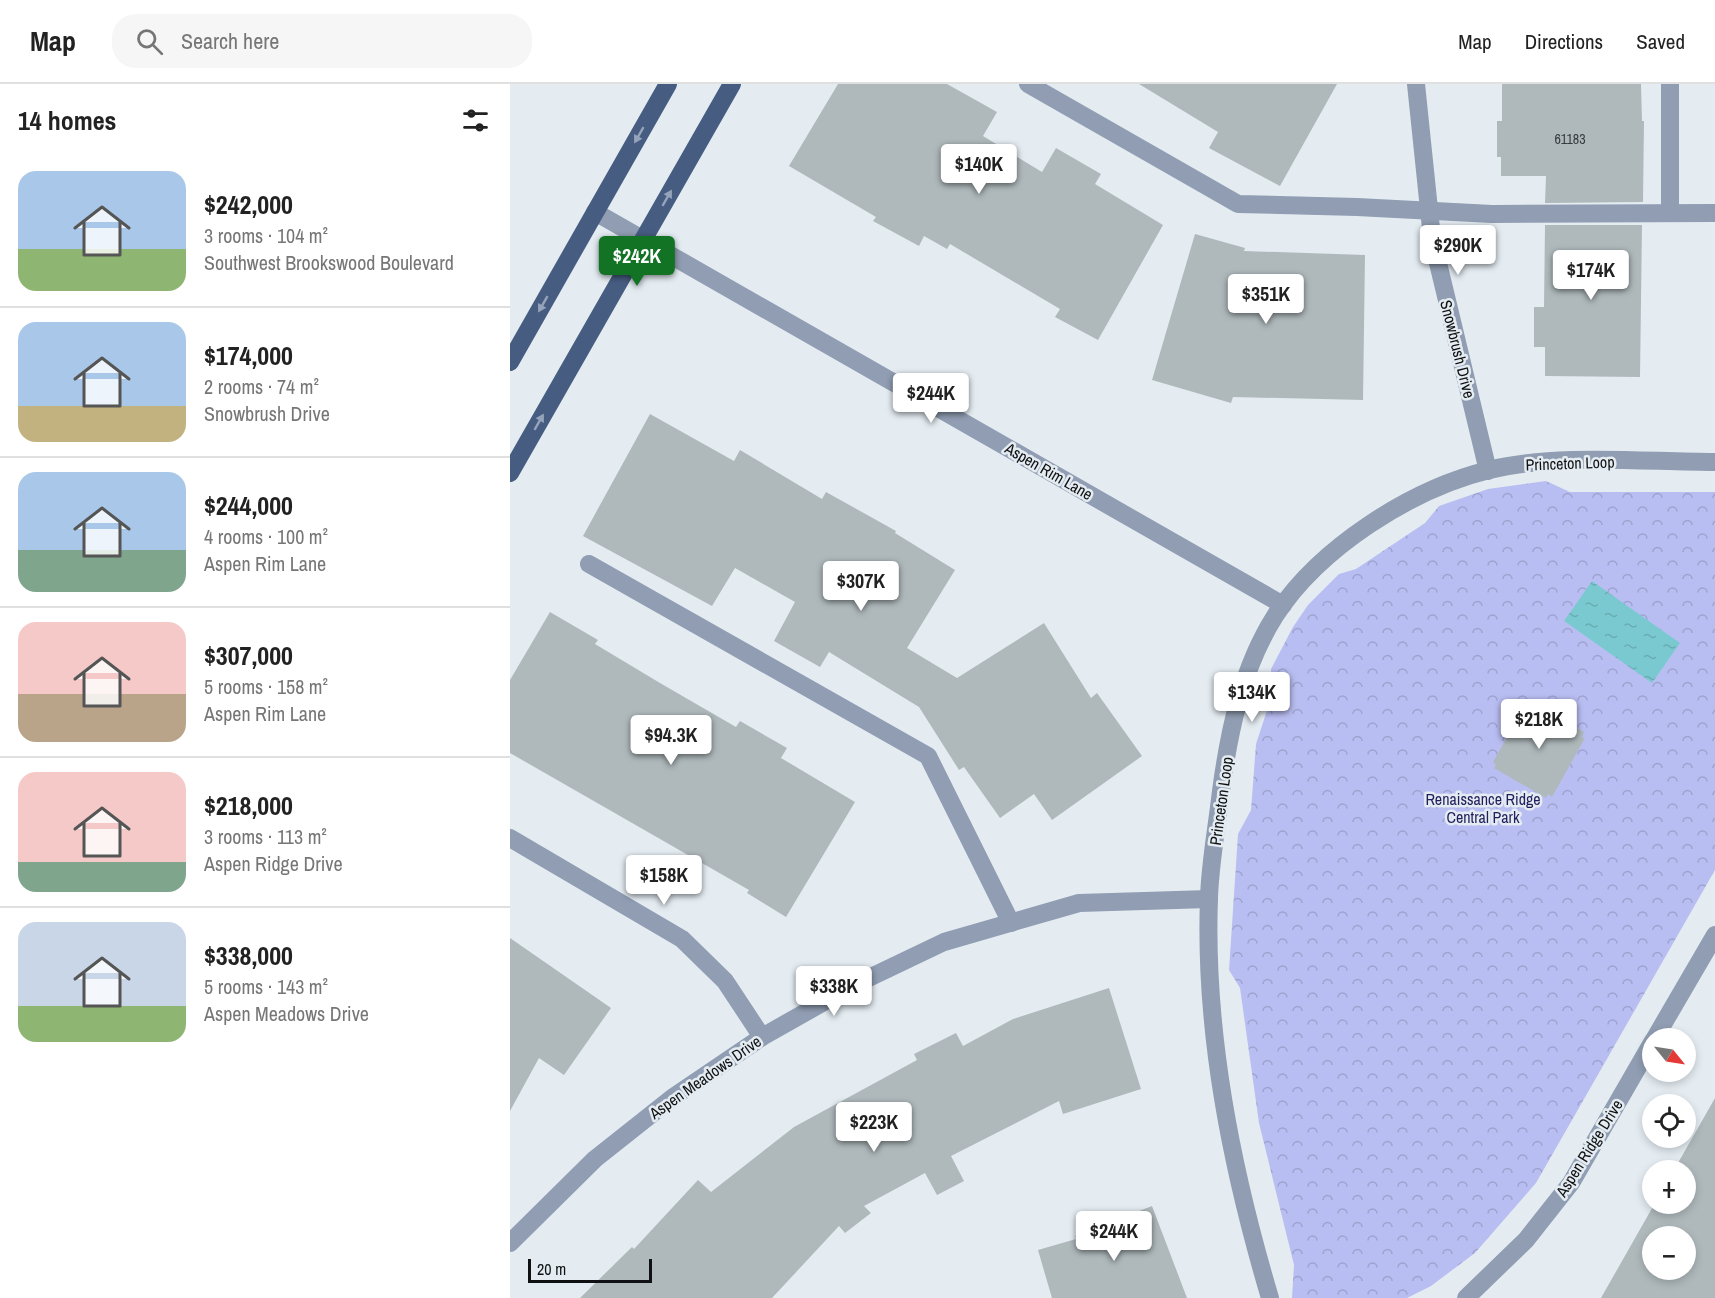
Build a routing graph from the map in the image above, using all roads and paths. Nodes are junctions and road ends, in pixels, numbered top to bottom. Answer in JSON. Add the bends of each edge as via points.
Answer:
{"nodes":[{"id":1,"x":668,"y":84,"type":"edge"},
{"id":2,"x":732,"y":84,"type":"edge"},
{"id":3,"x":1028,"y":84,"type":"edge"},
{"id":4,"x":1416,"y":84,"type":"edge"},
{"id":5,"x":1670,"y":84,"type":"edge"},
{"id":6,"x":596,"y":212,"type":"junction"},
{"id":7,"x":1428,"y":212,"type":"junction"},
{"id":8,"x":1670,"y":213,"type":"junction"},
{"id":9,"x":1715,"y":213,"type":"edge"},
{"id":10,"x":644,"y":239,"type":"junction"},
{"id":11,"x":510,"y":362,"type":"edge"},
{"id":12,"x":1715,"y":462,"type":"edge"},
{"id":13,"x":1488,"y":471,"type":"junction"},
{"id":14,"x":510,"y":473,"type":"edge"},
{"id":15,"x":589,"y":564,"type":"dead end"},
{"id":16,"x":1283,"y":605,"type":"junction"},
{"id":17,"x":510,"y":838,"type":"edge"},
{"id":18,"x":1209,"y":899,"type":"junction"},
{"id":19,"x":1011,"y":923,"type":"junction"},
{"id":20,"x":1715,"y":935,"type":"edge"},
{"id":21,"x":1661,"y":1028,"type":"edge"},
{"id":22,"x":762,"y":1036,"type":"junction"},
{"id":23,"x":1642,"y":1061,"type":"edge"},
{"id":24,"x":510,"y":1243,"type":"edge"},
{"id":25,"x":1270,"y":1298,"type":"edge"},
{"id":26,"x":1466,"y":1298,"type":"edge"}],
"edges":[{"from":1,"to":6,"type":"main road","one_way":true},
{"from":10,"to":2,"type":"main road","one_way":true},
{"from":3,"to":7,"type":"street","via":[[1238,204]]},
{"from":4,"to":7,"type":"street","name":"Snowbrush Drive"},
{"from":5,"to":8,"type":"street"},
{"from":6,"to":10,"type":"street","name":"Aspen Rim Lane"},
{"from":6,"to":11,"type":"main road","one_way":true},
{"from":7,"to":8,"type":"street"},
{"from":7,"to":13,"type":"street","name":"Snowbrush Drive"},
{"from":8,"to":9,"type":"street"},
{"from":14,"to":10,"type":"main road","one_way":true},
{"from":10,"to":16,"type":"street","name":"Aspen Rim Lane"},
{"from":12,"to":13,"type":"street","name":"Princeton Loop","via":[[1556,462]]},
{"from":13,"to":16,"type":"street","name":"Princeton Loop","via":[[1430,491],[1367,528],[1324,561]]},
{"from":15,"to":19,"type":"street","via":[[928,756]]},
{"from":16,"to":18,"type":"street","name":"Princeton Loop","via":[[1258,647],[1239,700],[1224,770]]},
{"from":17,"to":22,"type":"street","via":[[682,939],[725,981]]},
{"from":18,"to":19,"type":"street","name":"Aspen Meadows Drive","via":[[1079,903]]},
{"from":18,"to":25,"type":"street","name":"Princeton Loop","via":[[1214,1039],[1254,1239]]},
{"from":19,"to":22,"type":"street","name":"Aspen Meadows Drive","via":[[944,942],[852,986]]},
{"from":20,"to":21,"type":"street","name":"Aspen Ridge Drive"},
{"from":22,"to":24,"type":"street","name":"Aspen Meadows Drive","via":[[619,1139]]},
{"from":23,"to":26,"type":"street","name":"Aspen Ridge Drive","via":[[1571,1183],[1526,1240]]}]}
